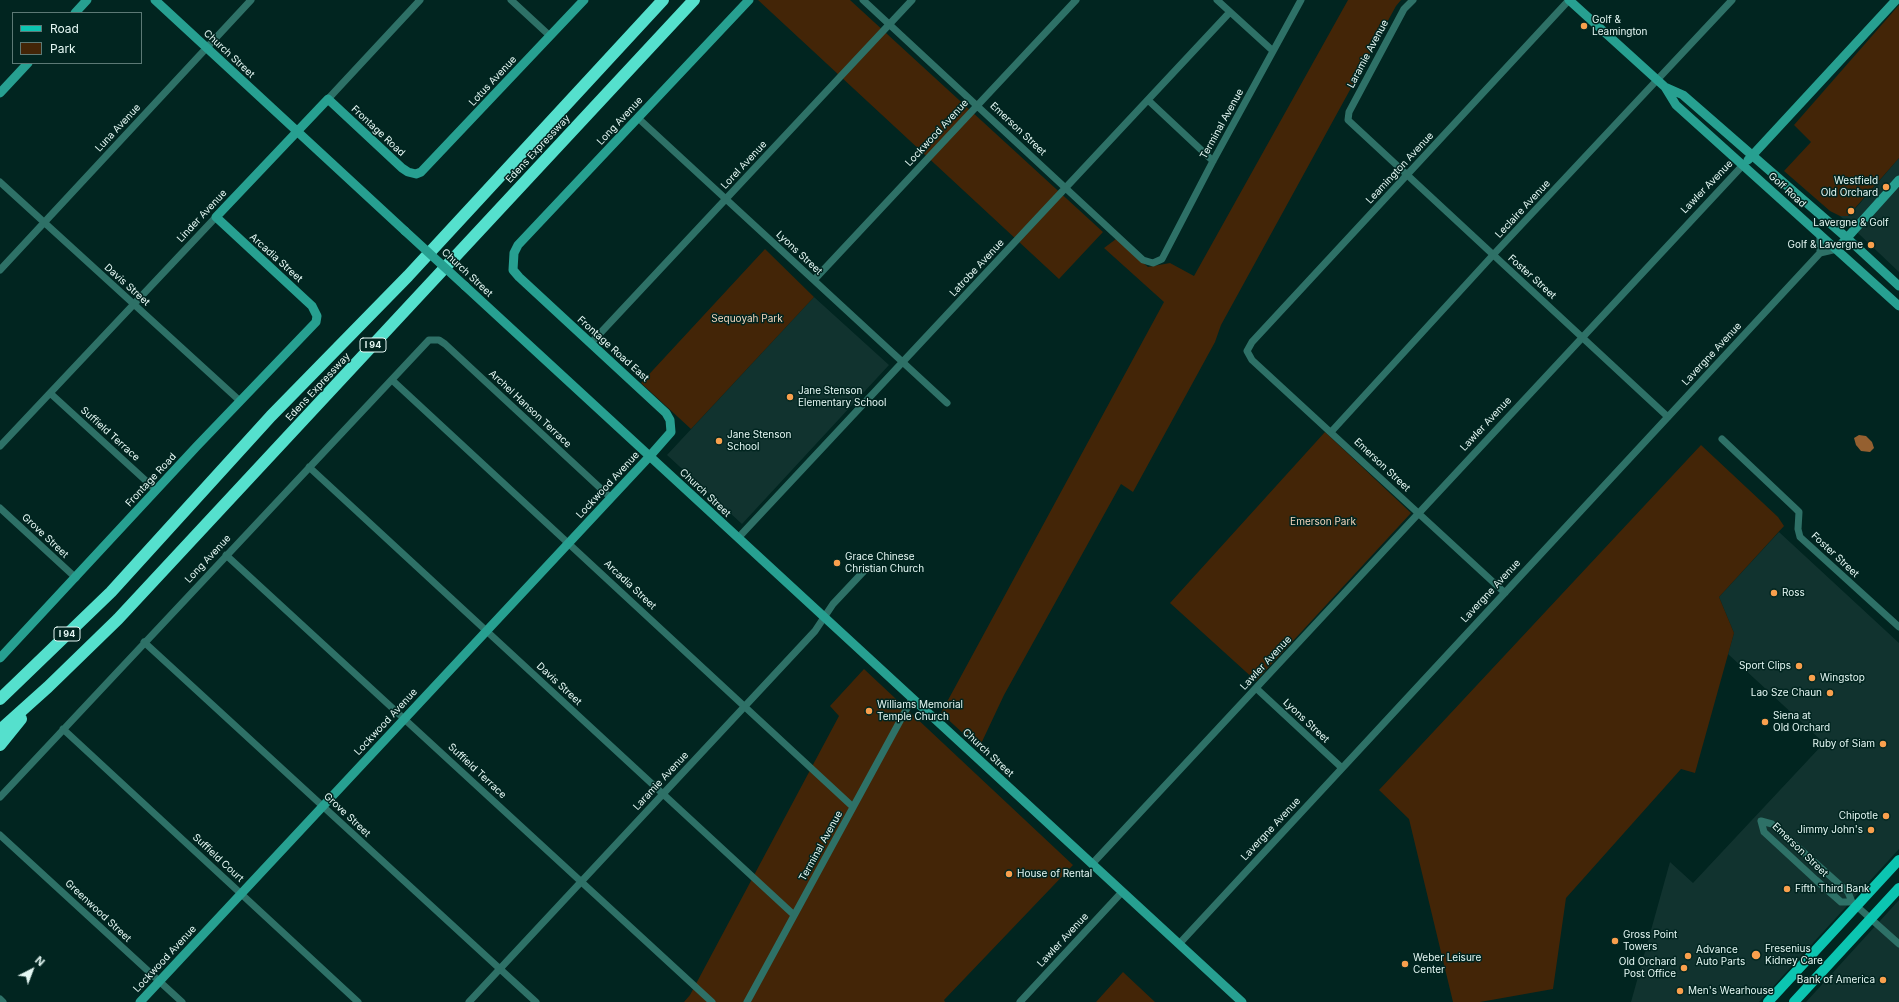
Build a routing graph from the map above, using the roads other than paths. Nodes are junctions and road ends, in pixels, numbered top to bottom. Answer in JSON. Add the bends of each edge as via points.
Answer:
{"nodes":[{"id":1,"x":87,"y":0,"type":"edge"},
{"id":2,"x":155,"y":0,"type":"edge"},
{"id":3,"x":251,"y":0,"type":"edge"},
{"id":4,"x":420,"y":0,"type":"edge"},
{"id":5,"x":510,"y":0,"type":"edge"},
{"id":6,"x":584,"y":0,"type":"edge"},
{"id":7,"x":663,"y":0,"type":"edge"},
{"id":8,"x":694,"y":0,"type":"edge"},
{"id":9,"x":749,"y":0,"type":"edge"},
{"id":10,"x":863,"y":0,"type":"edge"},
{"id":11,"x":912,"y":0,"type":"edge"},
{"id":12,"x":1076,"y":0,"type":"edge"},
{"id":13,"x":1217,"y":0,"type":"edge"},
{"id":14,"x":1301,"y":0,"type":"edge"},
{"id":15,"x":1413,"y":0,"type":"edge"},
{"id":16,"x":1569,"y":0,"type":"edge"},
{"id":17,"x":1732,"y":0,"type":"edge"},
{"id":18,"x":1896,"y":0,"type":"edge"},
{"id":19,"x":76,"y":12,"type":"edge"},
{"id":20,"x":1230,"y":12,"type":"junction"},
{"id":21,"x":889,"y":24,"type":"junction"},
{"id":22,"x":550,"y":36,"type":"junction"},
{"id":23,"x":207,"y":48,"type":"junction"},
{"id":24,"x":1273,"y":51,"type":"junction"},
{"id":25,"x":27,"y":64,"type":"edge"},
{"id":26,"x":1657,"y":80,"type":"junction"},
{"id":27,"x":1665,"y":87,"type":"junction"},
{"id":28,"x":0,"y":93,"type":"edge"},
{"id":29,"x":328,"y":99,"type":"junction"},
{"id":30,"x":1148,"y":100,"type":"junction"},
{"id":31,"x":977,"y":106,"type":"junction"},
{"id":32,"x":638,"y":118,"type":"junction"},
{"id":33,"x":1348,"y":120,"type":"joint"},
{"id":34,"x":297,"y":131,"type":"junction"},
{"id":35,"x":1752,"y":156,"type":"junction"},
{"id":36,"x":1212,"y":161,"type":"junction"},
{"id":37,"x":1743,"y":165,"type":"junction"},
{"id":38,"x":416,"y":174,"type":"joint"},
{"id":39,"x":1407,"y":176,"type":"junction"},
{"id":40,"x":1899,"y":180,"type":"edge"},
{"id":41,"x":0,"y":182,"type":"edge"},
{"id":42,"x":1066,"y":188,"type":"junction"},
{"id":43,"x":726,"y":199,"type":"junction"},
{"id":44,"x":216,"y":218,"type":"junction"},
{"id":45,"x":44,"y":222,"type":"junction"},
{"id":46,"x":1820,"y":234,"type":"junction"},
{"id":47,"x":1847,"y":238,"type":"junction"},
{"id":48,"x":1837,"y":249,"type":"junction"},
{"id":49,"x":1820,"y":253,"type":"junction"},
{"id":50,"x":1494,"y":255,"type":"junction"},
{"id":51,"x":1162,"y":259,"type":"joint"},
{"id":52,"x":513,"y":261,"type":"joint"},
{"id":53,"x":0,"y":270,"type":"edge"},
{"id":54,"x":814,"y":280,"type":"junction"},
{"id":55,"x":1899,"y":286,"type":"edge"},
{"id":56,"x":133,"y":304,"type":"junction"},
{"id":57,"x":1899,"y":306,"type":"edge"},
{"id":58,"x":318,"y":316,"type":"joint"},
{"id":59,"x":1582,"y":336,"type":"junction"},
{"id":60,"x":434,"y":340,"type":"joint"},
{"id":61,"x":591,"y":343,"type":"junction"},
{"id":62,"x":1247,"y":351,"type":"joint"},
{"id":63,"x":903,"y":362,"type":"junction"},
{"id":64,"x":392,"y":380,"type":"junction"},
{"id":65,"x":50,"y":393,"type":"junction"},
{"id":66,"x":240,"y":402,"type":"junction"},
{"id":67,"x":947,"y":403,"type":"dead end"},
{"id":68,"x":1668,"y":417,"type":"junction"},
{"id":69,"x":1331,"y":432,"type":"junction"},
{"id":70,"x":1722,"y":439,"type":"dead end"},
{"id":71,"x":0,"y":446,"type":"edge"},
{"id":72,"x":649,"y":457,"type":"junction"},
{"id":73,"x":309,"y":467,"type":"junction"},
{"id":74,"x":156,"y":490,"type":"junction"},
{"id":75,"x":611,"y":498,"type":"junction"},
{"id":76,"x":0,"y":508,"type":"edge"},
{"id":77,"x":1419,"y":513,"type":"junction"},
{"id":78,"x":738,"y":538,"type":"junction"},
{"id":79,"x":569,"y":543,"type":"junction"},
{"id":80,"x":226,"y":556,"type":"junction"},
{"id":81,"x":864,"y":571,"type":"dead end"},
{"id":82,"x":76,"y":578,"type":"junction"},
{"id":83,"x":1505,"y":593,"type":"junction"},
{"id":84,"x":824,"y":618,"type":"junction"},
{"id":85,"x":1899,"y":628,"type":"edge"},
{"id":86,"x":487,"y":631,"type":"junction"},
{"id":87,"x":144,"y":642,"type":"junction"},
{"id":88,"x":0,"y":658,"type":"edge"},
{"id":89,"x":20,"y":679,"type":"junction"},
{"id":90,"x":48,"y":687,"type":"junction"},
{"id":91,"x":1257,"y":689,"type":"junction"},
{"id":92,"x":0,"y":693,"type":"edge"},
{"id":93,"x":0,"y":699,"type":"edge"},
{"id":94,"x":912,"y":699,"type":"junction"},
{"id":95,"x":745,"y":706,"type":"junction"},
{"id":96,"x":405,"y":718,"type":"junction"},
{"id":97,"x":63,"y":729,"type":"junction"},
{"id":98,"x":0,"y":730,"type":"edge"},
{"id":99,"x":0,"y":745,"type":"edge"},
{"id":100,"x":1342,"y":768,"type":"junction"},
{"id":101,"x":663,"y":794,"type":"junction"},
{"id":102,"x":0,"y":797,"type":"edge"},
{"id":103,"x":323,"y":806,"type":"junction"},
{"id":104,"x":854,"y":807,"type":"junction"},
{"id":105,"x":0,"y":835,"type":"edge"},
{"id":106,"x":1899,"y":860,"type":"edge"},
{"id":107,"x":1092,"y":864,"type":"junction"},
{"id":108,"x":582,"y":881,"type":"junction"},
{"id":109,"x":1899,"y":888,"type":"edge"},
{"id":110,"x":1122,"y":892,"type":"junction"},
{"id":111,"x":241,"y":894,"type":"junction"},
{"id":112,"x":1854,"y":904,"type":"junction"},
{"id":113,"x":794,"y":915,"type":"junction"},
{"id":114,"x":1871,"y":919,"type":"junction"},
{"id":115,"x":1179,"y":944,"type":"junction"},
{"id":116,"x":1899,"y":944,"type":"edge"},
{"id":117,"x":500,"y":969,"type":"junction"},
{"id":118,"x":159,"y":981,"type":"junction"},
{"id":119,"x":0,"y":1000,"type":"edge"},
{"id":120,"x":3,"y":1002,"type":"edge"},
{"id":121,"x":140,"y":1002,"type":"edge"},
{"id":122,"x":182,"y":1002,"type":"edge"},
{"id":123,"x":358,"y":1002,"type":"edge"},
{"id":124,"x":469,"y":1002,"type":"edge"},
{"id":125,"x":536,"y":1002,"type":"edge"},
{"id":126,"x":712,"y":1002,"type":"edge"},
{"id":127,"x":747,"y":1002,"type":"edge"},
{"id":128,"x":1020,"y":1002,"type":"edge"},
{"id":129,"x":1242,"y":1002,"type":"edge"},
{"id":130,"x":1768,"y":1002,"type":"edge"},
{"id":131,"x":1794,"y":1002,"type":"edge"}],
"edges":[{"from":1,"to":19,"type":"street"},
{"from":2,"to":23,"type":"street","name":"Church Street"},
{"from":3,"to":23,"type":"street","name":"Luna Avenue"},
{"from":4,"to":29,"type":"street","name":"Linder Avenue"},
{"from":5,"to":22,"type":"street"},
{"from":6,"to":22,"type":"street","name":"Lotus Avenue"},
{"from":7,"to":89,"type":"highway","name":"Edens Expressway","number":"I 94","via":[[408,276],[266,422],[111,592]]},
{"from":8,"to":90,"type":"highway","name":"Edens Expressway","number":"I 94","via":[[118,619]]},
{"from":9,"to":32,"type":"street","name":"Long Avenue"},
{"from":10,"to":21,"type":"street","name":"Emerson Street"},
{"from":11,"to":21,"type":"street","name":"Lorel Avenue"},
{"from":12,"to":31,"type":"street","name":"Lockwood Avenue"},
{"from":13,"to":20,"type":"street"},
{"from":14,"to":24,"type":"street","name":"Terminal Avenue"},
{"from":15,"to":33,"type":"street","name":"Laramie Avenue","via":[[1393,30],[1349,112]]},
{"from":16,"to":26,"type":"street","name":"Golf Road"},
{"from":16,"to":39,"type":"street","name":"Leamington Avenue"},
{"from":17,"to":26,"type":"street","name":"Leclaire Avenue"},
{"from":18,"to":35,"type":"street","name":"Lawler Avenue"},
{"from":20,"to":24,"type":"street"},
{"from":20,"to":30,"type":"street","name":"Latrobe Avenue"},
{"from":21,"to":31,"type":"street","name":"Emerson Street"},
{"from":21,"to":43,"type":"street","name":"Lorel Avenue"},
{"from":22,"to":38,"type":"street","name":"Lotus Avenue","via":[[425,168]]},
{"from":23,"to":34,"type":"street","name":"Church Street"},
{"from":23,"to":45,"type":"street","name":"Luna Avenue"},
{"from":24,"to":36,"type":"street","name":"Terminal Avenue"},
{"from":25,"to":28,"type":"street"},
{"from":26,"to":27,"type":"street","name":"Golf Road"},
{"from":26,"to":50,"type":"street","name":"Leclaire Avenue"},
{"from":27,"to":35,"type":"street","name":"Golf Road","via":[[1683,95]]},
{"from":27,"to":37,"type":"street","name":"Golf Road","via":[[1676,105]]},
{"from":29,"to":34,"type":"street","name":"Linder Avenue"},
{"from":29,"to":38,"type":"street","name":"Frontage Road","via":[[402,168]]},
{"from":30,"to":36,"type":"street"},
{"from":30,"to":42,"type":"street","name":"Latrobe Avenue"},
{"from":31,"to":42,"type":"street","name":"Emerson Street"},
{"from":31,"to":54,"type":"street","name":"Lockwood Avenue"},
{"from":32,"to":43,"type":"street","name":"Lyons Street"},
{"from":32,"to":52,"type":"street","name":"Long Avenue","via":[[518,245]]},
{"from":33,"to":39,"type":"street","name":"Foster Street"},
{"from":34,"to":44,"type":"street","name":"Linder Avenue"},
{"from":34,"to":72,"type":"street","name":"Church Street","bridge":true},
{"from":35,"to":37,"type":"street","name":"Lawler Avenue"},
{"from":35,"to":47,"type":"street","name":"Golf Road"},
{"from":36,"to":51,"type":"street","name":"Terminal Avenue"},
{"from":37,"to":46,"type":"street","name":"Golf Road"},
{"from":37,"to":59,"type":"street","name":"Lawler Avenue"},
{"from":39,"to":50,"type":"street","name":"Foster Street"},
{"from":39,"to":62,"type":"street","name":"Leamington Avenue","via":[[1252,342]]},
{"from":40,"to":47,"type":"street"},
{"from":41,"to":45,"type":"street","name":"Davis Street"},
{"from":42,"to":51,"type":"street","name":"Emerson Street","via":[[1143,260],[1153,263]]},
{"from":42,"to":63,"type":"street","name":"Latrobe Avenue"},
{"from":43,"to":54,"type":"street","name":"Lyons Street"},
{"from":43,"to":61,"type":"street","name":"Lorel Avenue"},
{"from":44,"to":56,"type":"street","name":"Linder Avenue"},
{"from":44,"to":58,"type":"street","name":"Arcadia Street","via":[[312,306]]},
{"from":45,"to":53,"type":"street","name":"Luna Avenue"},
{"from":45,"to":56,"type":"street","name":"Davis Street"},
{"from":46,"to":48,"type":"street","name":"Golf Road"},
{"from":46,"to":49,"type":"street"},
{"from":47,"to":48,"type":"street"},
{"from":47,"to":55,"type":"street","name":"Golf Road"},
{"from":48,"to":49,"type":"street"},
{"from":48,"to":57,"type":"street","name":"Golf Road"},
{"from":49,"to":68,"type":"street","name":"Lavergne Avenue"},
{"from":50,"to":59,"type":"street","name":"Foster Street"},
{"from":50,"to":69,"type":"street","name":"Leclaire Avenue"},
{"from":52,"to":61,"type":"street","name":"Frontage Road East","via":[[514,270],[519,277]]},
{"from":54,"to":63,"type":"street","name":"Lyons Street"},
{"from":56,"to":65,"type":"street","name":"Linder Avenue"},
{"from":56,"to":66,"type":"street","name":"Davis Street"},
{"from":58,"to":66,"type":"street","name":"Frontage Road","via":[[313,326]]},
{"from":59,"to":68,"type":"street","name":"Foster Street"},
{"from":59,"to":77,"type":"street","name":"Lawler Avenue"},
{"from":60,"to":64,"type":"street","name":"Long Avenue","via":[[424,344]]},
{"from":60,"to":75,"type":"street","name":"Archel Hanson Terrace","via":[[445,344]]},
{"from":61,"to":72,"type":"street","name":"Frontage Road East","via":[[666,412],[671,432]]},
{"from":62,"to":69,"type":"street","name":"Emerson Street","via":[[1252,360]]},
{"from":63,"to":67,"type":"street","name":"Lyons Street"},
{"from":63,"to":78,"type":"street","name":"Latrobe Avenue"},
{"from":64,"to":73,"type":"street","name":"Long Avenue"},
{"from":64,"to":79,"type":"street","name":"Arcadia Street"},
{"from":65,"to":71,"type":"street","name":"Linder Avenue"},
{"from":65,"to":74,"type":"street","name":"Suffield Terrace"},
{"from":66,"to":74,"type":"street","name":"Frontage Road"},
{"from":68,"to":83,"type":"street","name":"Lavergne Avenue"},
{"from":69,"to":77,"type":"street","name":"Emerson Street"},
{"from":70,"to":85,"type":"street","name":"Foster Street","via":[[1796,508],[1799,512],[1800,536]]},
{"from":72,"to":75,"type":"street","name":"Lockwood Avenue"},
{"from":72,"to":78,"type":"street","name":"Church Street"},
{"from":73,"to":80,"type":"street","name":"Long Avenue"},
{"from":73,"to":86,"type":"street","name":"Davis Street"},
{"from":74,"to":82,"type":"street","name":"Frontage Road"},
{"from":75,"to":79,"type":"street","name":"Lockwood Avenue"},
{"from":76,"to":82,"type":"street","name":"Grove Street"},
{"from":77,"to":83,"type":"street","name":"Emerson Street"},
{"from":77,"to":91,"type":"street","name":"Lawler Avenue"},
{"from":78,"to":84,"type":"street","name":"Church Street"},
{"from":79,"to":86,"type":"street","name":"Lockwood Avenue"},
{"from":79,"to":95,"type":"street","name":"Arcadia Street"},
{"from":80,"to":87,"type":"street","name":"Long Avenue"},
{"from":80,"to":96,"type":"street","name":"Suffield Terrace"},
{"from":81,"to":84,"type":"street","name":"Laramie Avenue"},
{"from":82,"to":88,"type":"street","name":"Frontage Road"},
{"from":83,"to":100,"type":"street","name":"Lavergne Avenue"},
{"from":84,"to":94,"type":"street","name":"Church Street"},
{"from":84,"to":95,"type":"street","name":"Laramie Avenue"},
{"from":86,"to":96,"type":"street","name":"Lockwood Avenue"},
{"from":86,"to":101,"type":"street","name":"Davis Street"},
{"from":87,"to":97,"type":"street","name":"Long Avenue"},
{"from":87,"to":103,"type":"street","name":"Grove Street"},
{"from":89,"to":92,"type":"highway"},
{"from":89,"to":93,"type":"highway","name":"Edens Expressway","number":"I 94"},
{"from":90,"to":98,"type":"highway","name":"Edens Expressway","number":"I 94"},
{"from":90,"to":99,"type":"highway"},
{"from":91,"to":100,"type":"street","name":"Lyons Street"},
{"from":91,"to":107,"type":"street","name":"Lawler Avenue"},
{"from":94,"to":104,"type":"street","name":"Terminal Avenue"},
{"from":94,"to":107,"type":"street","name":"Church Street"},
{"from":95,"to":101,"type":"street","name":"Laramie Avenue"},
{"from":95,"to":104,"type":"street","name":"Arcadia Street"},
{"from":96,"to":103,"type":"street","name":"Lockwood Avenue"},
{"from":96,"to":108,"type":"street","name":"Suffield Terrace"},
{"from":97,"to":102,"type":"street","name":"Long Avenue"},
{"from":97,"to":111,"type":"street","name":"Suffield Court"},
{"from":100,"to":115,"type":"street","name":"Lavergne Avenue"},
{"from":101,"to":108,"type":"street","name":"Laramie Avenue"},
{"from":101,"to":113,"type":"street","name":"Davis Street"},
{"from":103,"to":111,"type":"street","name":"Lockwood Avenue"},
{"from":103,"to":117,"type":"street","name":"Grove Street"},
{"from":104,"to":113,"type":"street","name":"Terminal Avenue"},
{"from":105,"to":118,"type":"street","name":"Greenwood Street"},
{"from":106,"to":112,"type":"main road"},
{"from":107,"to":110,"type":"street","name":"Church Street"},
{"from":108,"to":117,"type":"street","name":"Laramie Avenue"},
{"from":108,"to":126,"type":"street","name":"Suffield Terrace"},
{"from":109,"to":114,"type":"main road"},
{"from":110,"to":115,"type":"street","name":"Church Street"},
{"from":110,"to":128,"type":"street","name":"Lawler Avenue"},
{"from":111,"to":118,"type":"street","name":"Lockwood Avenue"},
{"from":111,"to":123,"type":"street","name":"Suffield Court"},
{"from":112,"to":112,"type":"street","name":"Emerson Street","via":[[1848,892],[1772,824],[1761,821],[1764,832],[1826,889],[1841,902]]},
{"from":112,"to":114,"type":"street","name":"Emerson Street"},
{"from":112,"to":130,"type":"main road"},
{"from":113,"to":127,"type":"street","name":"Terminal Avenue"},
{"from":114,"to":116,"type":"street","name":"Emerson Street"},
{"from":114,"to":131,"type":"main road"},
{"from":115,"to":129,"type":"street","name":"Church Street"},
{"from":117,"to":124,"type":"street","name":"Laramie Avenue"},
{"from":117,"to":125,"type":"street","name":"Grove Street"},
{"from":118,"to":121,"type":"street","name":"Lockwood Avenue"},
{"from":118,"to":122,"type":"street","name":"Greenwood Street"},
{"from":119,"to":120,"type":"street"}]}
